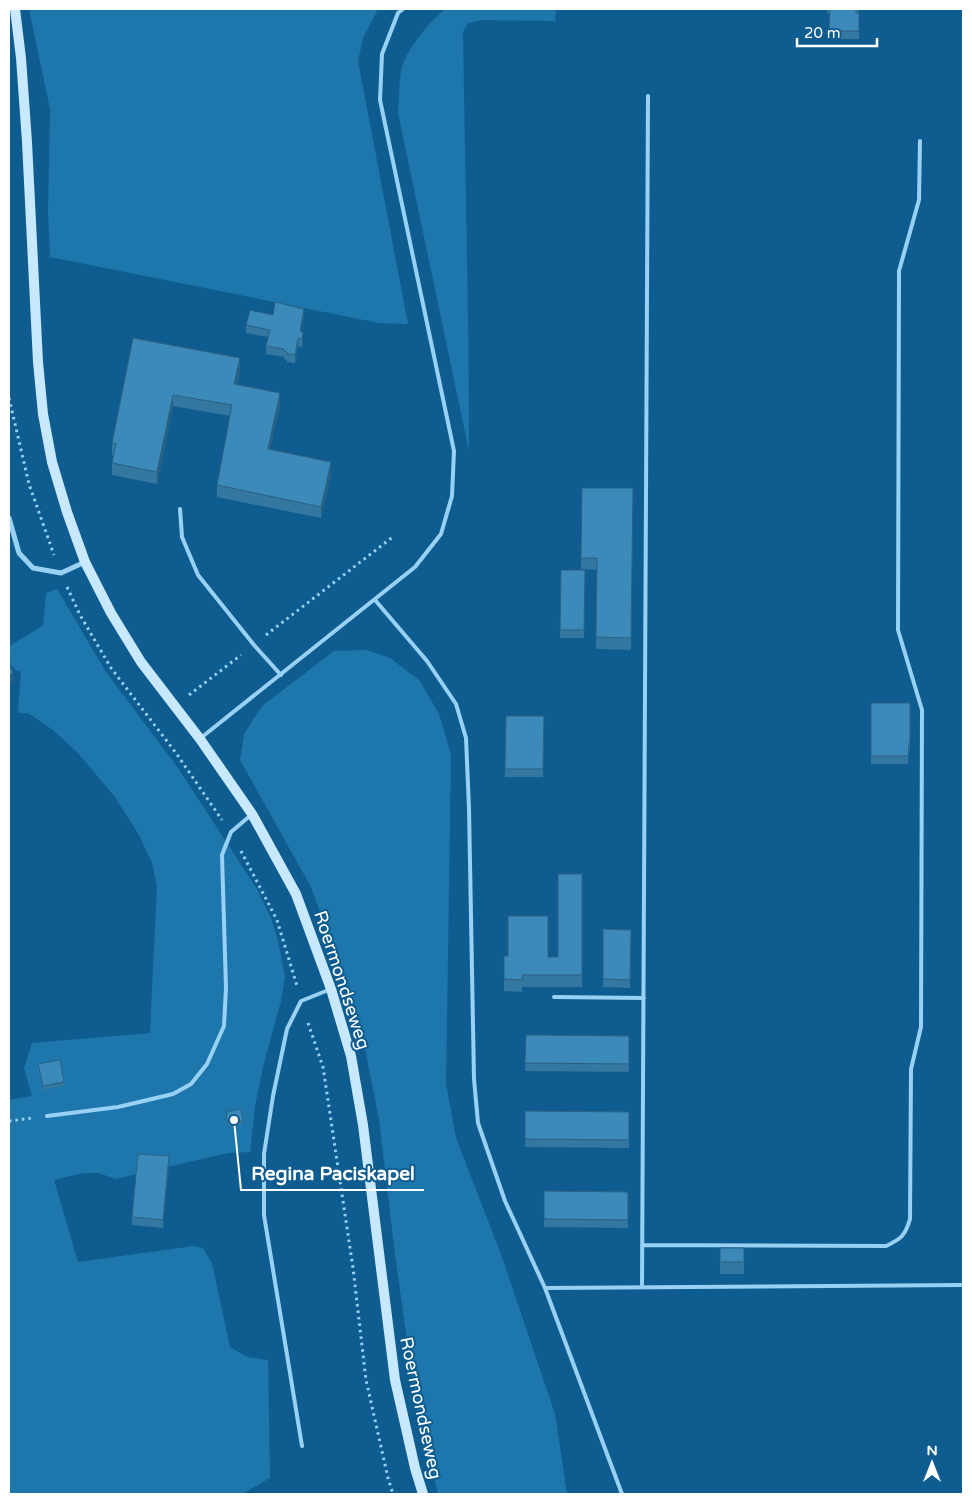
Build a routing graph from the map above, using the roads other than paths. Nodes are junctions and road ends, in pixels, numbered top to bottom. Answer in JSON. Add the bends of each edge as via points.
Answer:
{"nodes":[{"id":1,"x":15,"y":9,"type":"edge"},
{"id":2,"x":403,"y":9,"type":"edge"},
{"id":3,"x":648,"y":96,"type":"dead end"},
{"id":4,"x":920,"y":142,"type":"dead end"},
{"id":5,"x":180,"y":509,"type":"dead end"},
{"id":6,"x":9,"y":518,"type":"edge"},
{"id":7,"x":86,"y":562,"type":"junction"},
{"id":8,"x":375,"y":600,"type":"junction"},
{"id":9,"x":281,"y":674,"type":"junction"},
{"id":10,"x":200,"y":739,"type":"junction"},
{"id":11,"x":252,"y":814,"type":"junction"},
{"id":12,"x":331,"y":989,"type":"junction"},
{"id":13,"x":554,"y":998,"type":"dead end"},
{"id":14,"x":644,"y":998,"type":"junction"},
{"id":15,"x":47,"y":1116,"type":"road end"},
{"id":16,"x":643,"y":1245,"type":"junction"},
{"id":17,"x":963,"y":1285,"type":"edge"},
{"id":18,"x":642,"y":1287,"type":"junction"},
{"id":19,"x":545,"y":1288,"type":"junction"},
{"id":20,"x":302,"y":1446,"type":"dead end"},
{"id":21,"x":423,"y":1494,"type":"edge"},
{"id":22,"x":622,"y":1494,"type":"edge"}],
"edges":[{"from":1,"to":7,"type":"main road","name":"Roermondseweg","via":[[27,142],[43,414],[52,462]]},
{"from":2,"to":8,"type":"lane","via":[[398,13],[382,54],[380,100],[454,451],[452,496],[441,534],[415,567]]},
{"from":3,"to":14,"type":"lane"},
{"from":4,"to":16,"type":"lane","via":[[919,200],[899,271],[898,630],[922,710],[921,1027],[911,1069],[910,1219],[907,1231],[899,1240],[886,1246]]},
{"from":5,"to":9,"type":"lane","via":[[182,537],[198,576]]},
{"from":6,"to":7,"type":"street","via":[[19,553],[33,568],[61,573]]},
{"from":7,"to":10,"type":"main road","name":"Roermondseweg","via":[[111,613],[141,662]]},
{"from":8,"to":9,"type":"lane"},
{"from":8,"to":19,"type":"lane","via":[[427,661],[456,704],[466,738],[474,1079],[478,1123],[505,1201]]},
{"from":9,"to":10,"type":"lane"},
{"from":10,"to":11,"type":"main road","name":"Roermondseweg"},
{"from":11,"to":12,"type":"main road","name":"Roermondseweg","via":[[296,894]]},
{"from":11,"to":15,"type":"lane","via":[[231,832],[222,855],[224,1026],[207,1064],[191,1084],[173,1094],[118,1107]]},
{"from":12,"to":20,"type":"lane","via":[[301,1001],[287,1029],[264,1154],[264,1215]]},
{"from":12,"to":21,"type":"main road","name":"Roermondseweg","via":[[351,1056],[363,1125],[395,1380]]},
{"from":13,"to":14,"type":"lane"},
{"from":14,"to":16,"type":"lane"},
{"from":16,"to":18,"type":"lane"},
{"from":17,"to":18,"type":"lane"},
{"from":18,"to":19,"type":"lane"},
{"from":19,"to":22,"type":"lane"}]}
